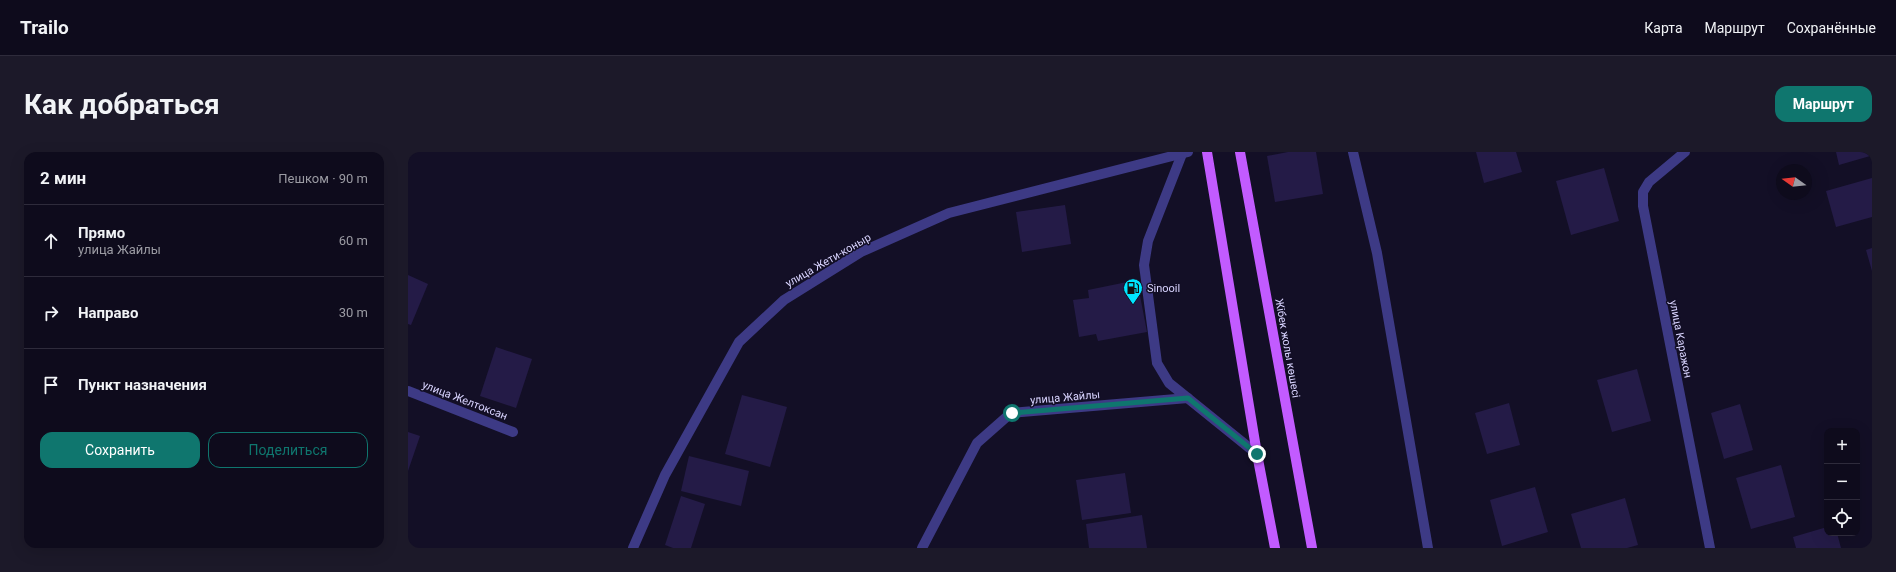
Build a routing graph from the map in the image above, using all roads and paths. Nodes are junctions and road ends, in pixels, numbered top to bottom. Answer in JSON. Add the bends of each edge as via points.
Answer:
{"nodes":[{"id":1,"x":1207,"y":152,"type":"edge"},
{"id":2,"x":1240,"y":152,"type":"edge"},
{"id":3,"x":1353,"y":152,"type":"edge"},
{"id":4,"x":1685,"y":152,"type":"edge"},
{"id":5,"x":1185,"y":153,"type":"edge"},
{"id":6,"x":408,"y":391,"type":"edge"},
{"id":7,"x":1188,"y":398,"type":"junction"},
{"id":8,"x":513,"y":432,"type":"dead end"},
{"id":9,"x":1257,"y":454,"type":"junction"},
{"id":10,"x":633,"y":548,"type":"edge"},
{"id":11,"x":922,"y":548,"type":"edge"},
{"id":12,"x":1275,"y":548,"type":"edge"},
{"id":13,"x":1312,"y":548,"type":"edge"},
{"id":14,"x":1428,"y":548,"type":"edge"},
{"id":15,"x":1710,"y":548,"type":"edge"}],
"edges":[{"from":1,"to":9,"type":"main road"},
{"from":2,"to":13,"type":"main road","name":"Жібек жолы көшесі"},
{"from":3,"to":14,"type":"street","via":[[1377,253]]},
{"from":4,"to":15,"type":"street","name":"улица Каражон","via":[[1649,182],[1643,192],[1643,206]]},
{"from":5,"to":7,"type":"street","via":[[1148,240],[1144,265],[1157,363],[1169,383]]},
{"from":5,"to":10,"type":"street","name":"улица Жети-коныр","via":[[949,213],[861,252],[784,300],[739,342],[665,475]]},
{"from":6,"to":8,"type":"street","name":"улица Желтоксан"},
{"from":7,"to":9,"type":"street"},
{"from":7,"to":11,"type":"street","name":"улица Жайлы","via":[[1012,413],[977,443]]},
{"from":9,"to":12,"type":"main road"}]}
